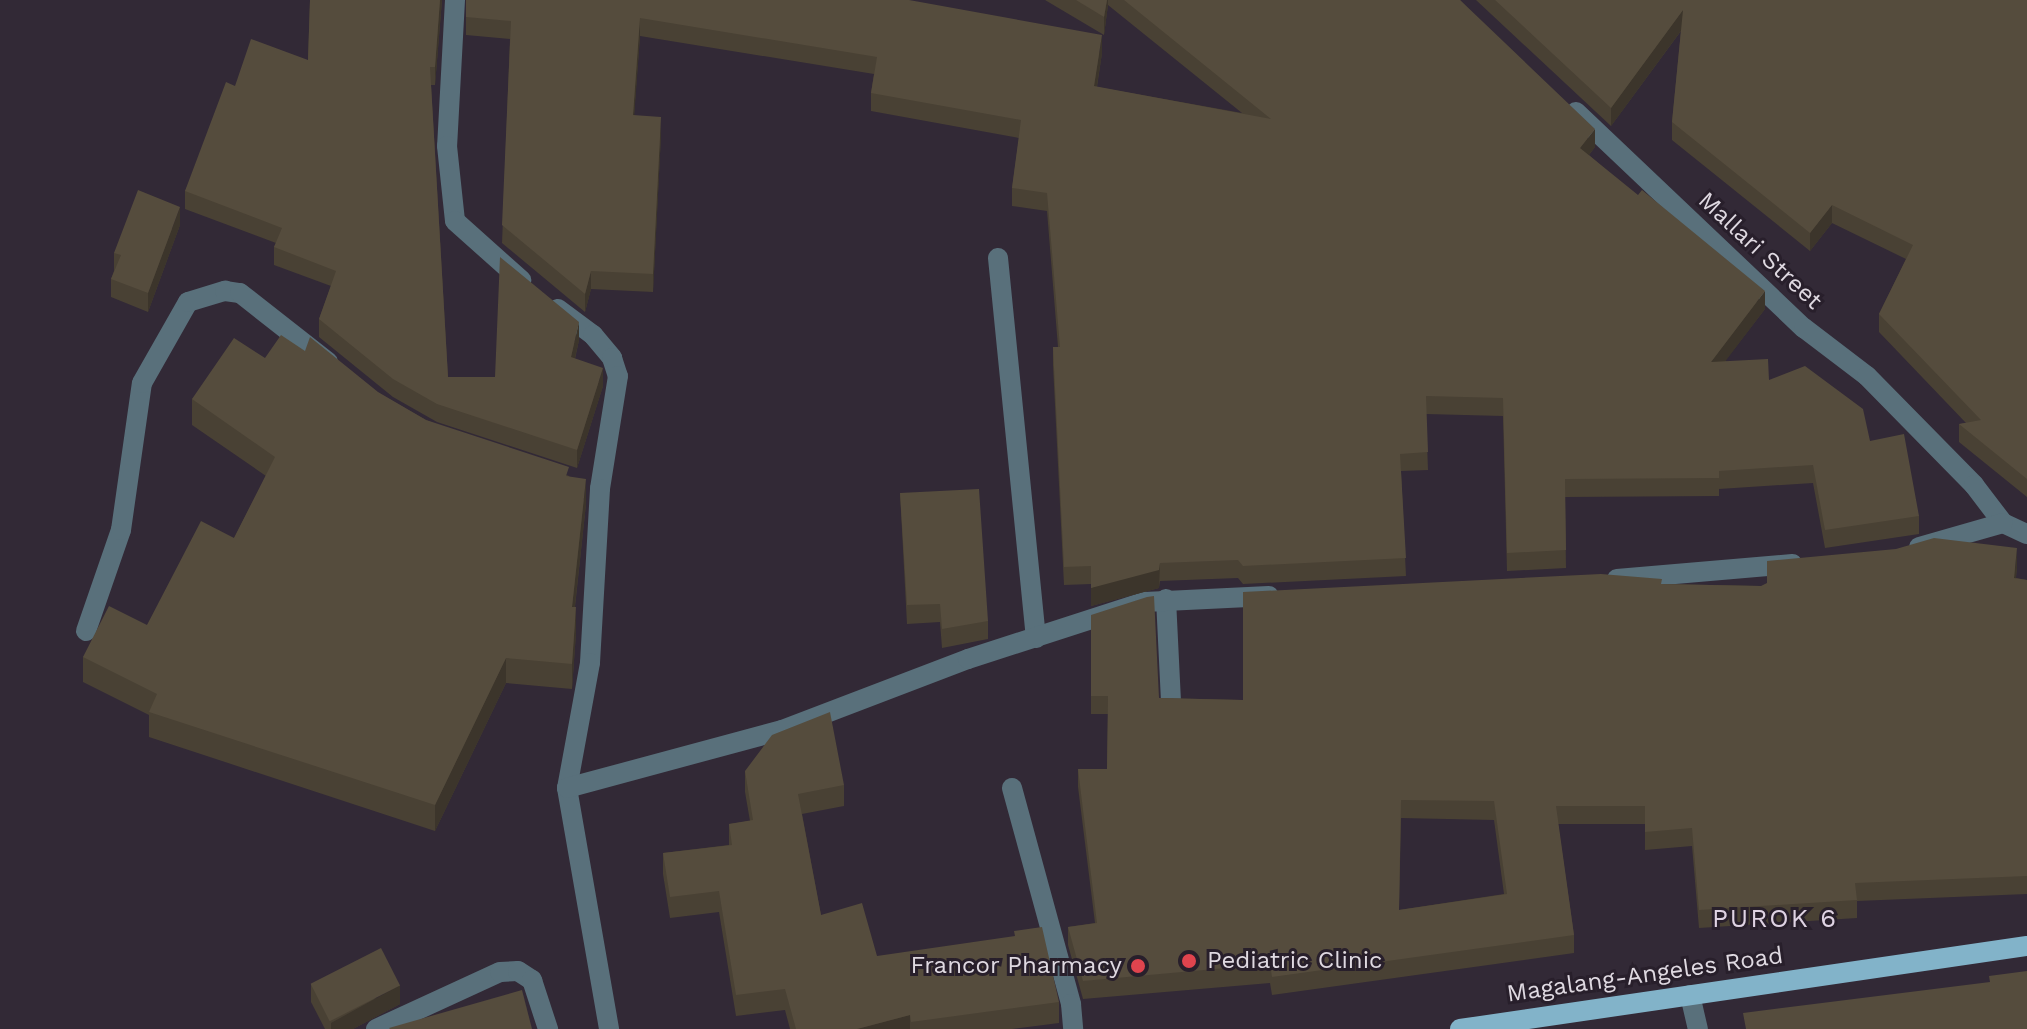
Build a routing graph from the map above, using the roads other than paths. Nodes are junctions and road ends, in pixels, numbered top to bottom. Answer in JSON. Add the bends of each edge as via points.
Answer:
{"nodes":[{"id":1,"x":455,"y":0,"type":"edge"},
{"id":2,"x":1564,"y":100,"type":"edge"},
{"id":3,"x":998,"y":258,"type":"dead end"},
{"id":4,"x":343,"y":375,"type":"edge"},
{"id":5,"x":572,"y":480,"type":"edge"},
{"id":6,"x":600,"y":489,"type":"junction"},
{"id":7,"x":2003,"y":523,"type":"junction"},
{"id":8,"x":2027,"y":534,"type":"edge"},
{"id":9,"x":1895,"y":554,"type":"edge"},
{"id":10,"x":1820,"y":561,"type":"edge"},
{"id":11,"x":1594,"y":581,"type":"edge"},
{"id":12,"x":1298,"y":596,"type":"edge"},
{"id":13,"x":1166,"y":599,"type":"junction"},
{"id":14,"x":86,"y":631,"type":"dead end"},
{"id":15,"x":1036,"y":638,"type":"junction"},
{"id":16,"x":1171,"y":700,"type":"edge"},
{"id":17,"x":567,"y":788,"type":"junction"},
{"id":18,"x":1012,"y":788,"type":"dead end"},
{"id":19,"x":2027,"y":946,"type":"edge"},
{"id":20,"x":1690,"y":995,"type":"junction"},
{"id":21,"x":376,"y":1029,"type":"edge"},
{"id":22,"x":548,"y":1029,"type":"edge"},
{"id":23,"x":609,"y":1029,"type":"edge"},
{"id":24,"x":1073,"y":1029,"type":"edge"},
{"id":25,"x":1460,"y":1029,"type":"edge"},
{"id":26,"x":1698,"y":1029,"type":"edge"}],
"edges":[{"from":1,"to":6,"type":"street","via":[[447,146],[455,221],[593,335],[612,358],[618,376]]},
{"from":2,"to":7,"type":"street","name":"Mallari Street","via":[[1804,328],[1867,376],[1974,485]]},
{"from":3,"to":15,"type":"street"},
{"from":4,"to":14,"type":"street","via":[[240,293],[205,294],[188,302],[142,383],[121,530]]},
{"from":5,"to":6,"type":"street"},
{"from":6,"to":17,"type":"street","via":[[590,663]]},
{"from":7,"to":8,"type":"street","name":"Mallari Street"},
{"from":7,"to":9,"type":"street"},
{"from":10,"to":11,"type":"street"},
{"from":12,"to":13,"type":"street"},
{"from":13,"to":15,"type":"street"},
{"from":13,"to":16,"type":"street"},
{"from":15,"to":17,"type":"street","via":[[782,730]]},
{"from":17,"to":23,"type":"street"},
{"from":18,"to":24,"type":"street","via":[[1071,1004]]},
{"from":19,"to":20,"type":"main road","name":"Magalang-Angeles Road"},
{"from":20,"to":25,"type":"main road","name":"Magalang-Angeles Road"},
{"from":20,"to":26,"type":"street"},
{"from":21,"to":22,"type":"street","via":[[500,972],[518,971],[532,980]]}]}
